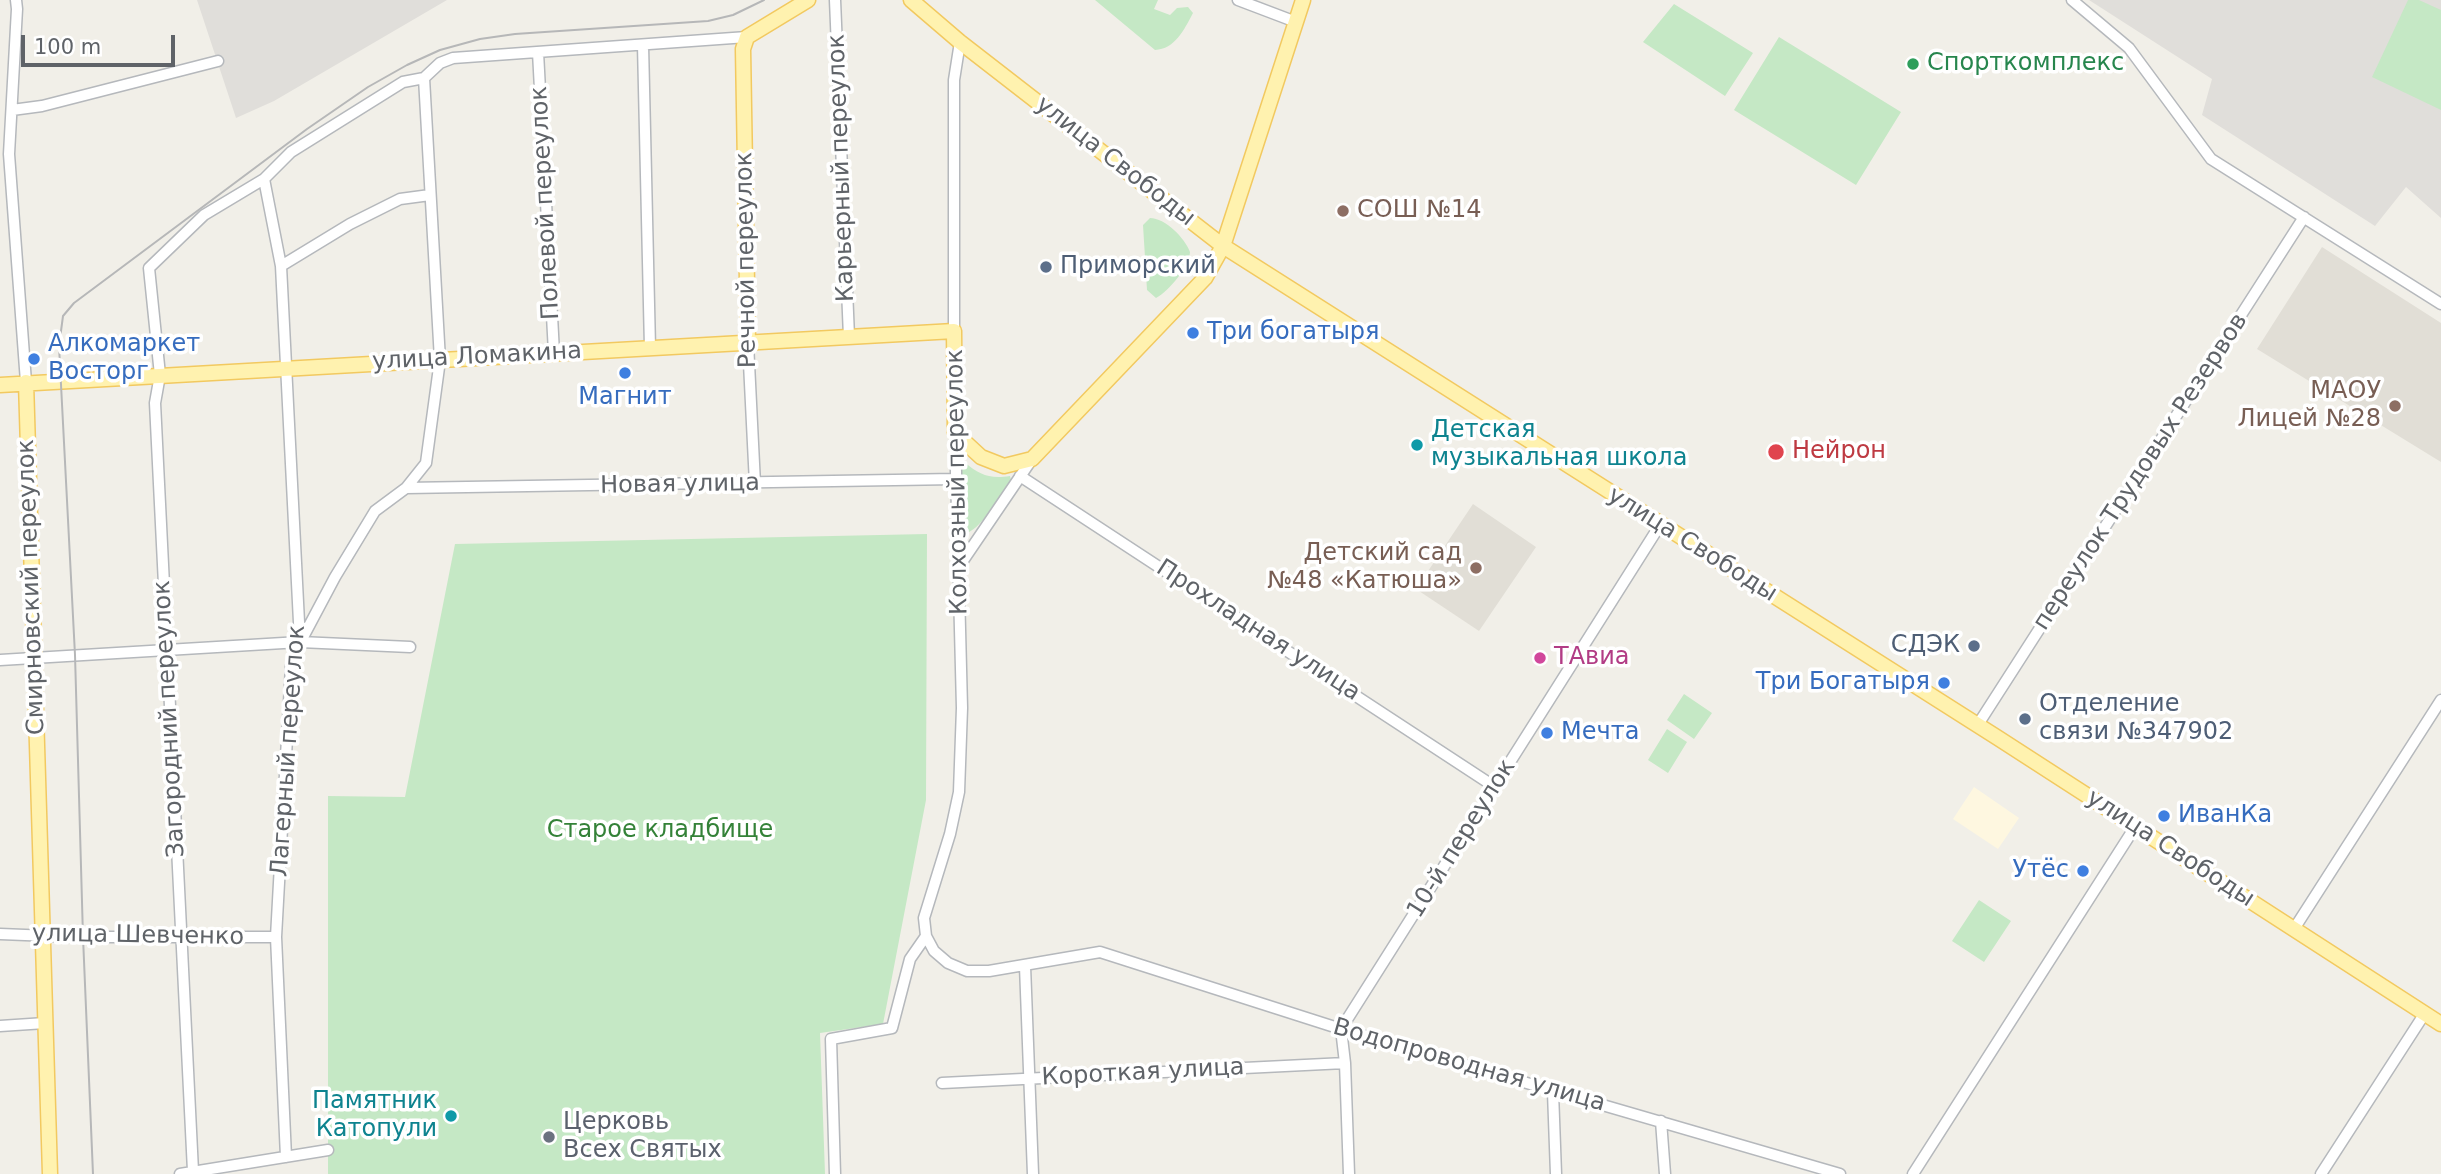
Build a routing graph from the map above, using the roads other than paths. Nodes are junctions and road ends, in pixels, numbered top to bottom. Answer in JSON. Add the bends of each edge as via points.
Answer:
{"nodes":[{"id":1,"x":16,"y":0,"type":"edge"},
{"id":2,"x":808,"y":0,"type":"edge"},
{"id":3,"x":835,"y":0,"type":"edge"},
{"id":4,"x":911,"y":0,"type":"edge"},
{"id":5,"x":1238,"y":0,"type":"edge"},
{"id":6,"x":1303,"y":0,"type":"edge"},
{"id":7,"x":2072,"y":0,"type":"edge"},
{"id":8,"x":1296,"y":22,"type":"junction"},
{"id":9,"x":747,"y":37,"type":"junction"},
{"id":10,"x":960,"y":42,"type":"junction"},
{"id":11,"x":643,"y":45,"type":"junction"},
{"id":12,"x":538,"y":52,"type":"junction"},
{"id":13,"x":218,"y":61,"type":"dead end"},
{"id":14,"x":424,"y":78,"type":"junction"},
{"id":15,"x":12,"y":110,"type":"junction"},
{"id":16,"x":4,"y":155,"type":"edge"},
{"id":17,"x":264,"y":179,"type":"junction"},
{"id":18,"x":430,"y":195,"type":"junction"},
{"id":19,"x":2304,"y":217,"type":"junction"},
{"id":20,"x":1223,"y":246,"type":"junction"},
{"id":21,"x":281,"y":266,"type":"junction"},
{"id":22,"x":2441,"y":304,"type":"edge"},
{"id":23,"x":954,"y":331,"type":"junction"},
{"id":24,"x":849,"y":337,"type":"junction"},
{"id":25,"x":748,"y":343,"type":"junction"},
{"id":26,"x":650,"y":348,"type":"junction"},
{"id":27,"x":554,"y":353,"type":"junction"},
{"id":28,"x":440,"y":360,"type":"junction"},
{"id":29,"x":287,"y":368,"type":"junction"},
{"id":30,"x":160,"y":375,"type":"junction"},
{"id":31,"x":26,"y":382,"type":"junction"},
{"id":32,"x":0,"y":385,"type":"edge"},
{"id":33,"x":955,"y":433,"type":"junction"},
{"id":34,"x":1032,"y":459,"type":"junction"},
{"id":35,"x":1020,"y":476,"type":"junction"},
{"id":36,"x":955,"y":479,"type":"junction"},
{"id":37,"x":755,"y":484,"type":"junction"},
{"id":38,"x":406,"y":488,"type":"junction"},
{"id":39,"x":1660,"y":525,"type":"junction"},
{"id":40,"x":960,"y":565,"type":"junction"},
{"id":41,"x":300,"y":642,"type":"junction"},
{"id":42,"x":410,"y":647,"type":"dead end"},
{"id":43,"x":168,"y":649,"type":"junction"},
{"id":44,"x":34,"y":658,"type":"junction"},
{"id":45,"x":0,"y":660,"type":"edge"},
{"id":46,"x":2441,"y":700,"type":"edge"},
{"id":47,"x":1978,"y":726,"type":"junction"},
{"id":48,"x":1495,"y":786,"type":"junction"},
{"id":49,"x":2135,"y":827,"type":"junction"},
{"id":50,"x":2294,"y":929,"type":"junction"},
{"id":51,"x":0,"y":934,"type":"edge"},
{"id":52,"x":42,"y":936,"type":"junction"},
{"id":53,"x":926,"y":936,"type":"junction"},
{"id":54,"x":180,"y":937,"type":"junction"},
{"id":55,"x":276,"y":937,"type":"junction"},
{"id":56,"x":1025,"y":966,"type":"junction"},
{"id":57,"x":2425,"y":1013,"type":"junction"},
{"id":58,"x":45,"y":1023,"type":"junction"},
{"id":59,"x":2441,"y":1024,"type":"edge"},
{"id":60,"x":0,"y":1026,"type":"edge"},
{"id":61,"x":1341,"y":1029,"type":"junction"},
{"id":62,"x":1345,"y":1063,"type":"junction"},
{"id":63,"x":1030,"y":1079,"type":"junction"},
{"id":64,"x":942,"y":1083,"type":"dead end"},
{"id":65,"x":1553,"y":1092,"type":"junction"},
{"id":66,"x":1661,"y":1121,"type":"junction"},
{"id":67,"x":328,"y":1150,"type":"dead end"},
{"id":68,"x":286,"y":1157,"type":"junction"},
{"id":69,"x":1795,"y":1168,"type":"edge"},
{"id":70,"x":192,"y":1171,"type":"junction"},
{"id":71,"x":50,"y":1174,"type":"edge"},
{"id":72,"x":180,"y":1174,"type":"edge"},
{"id":73,"x":835,"y":1174,"type":"edge"},
{"id":74,"x":1033,"y":1174,"type":"edge"},
{"id":75,"x":1349,"y":1174,"type":"edge"},
{"id":76,"x":1556,"y":1174,"type":"edge"},
{"id":77,"x":1665,"y":1174,"type":"edge"},
{"id":78,"x":1840,"y":1174,"type":"edge"},
{"id":79,"x":1913,"y":1174,"type":"edge"},
{"id":80,"x":2321,"y":1174,"type":"edge"}],
"edges":[{"from":1,"to":15,"type":"street","name":"Смирновский переулок"},
{"from":2,"to":9,"type":"main road"},
{"from":3,"to":24,"type":"street","name":"Карьерный переулок"},
{"from":4,"to":10,"type":"main road","name":"улица Свободы"},
{"from":5,"to":8,"type":"street"},
{"from":6,"to":8,"type":"main road"},
{"from":7,"to":19,"type":"street","via":[[2129,48],[2211,159]]},
{"from":8,"to":20,"type":"main road"},
{"from":9,"to":11,"type":"street"},
{"from":9,"to":25,"type":"main road","name":"Речной переулок","via":[[743,49]]},
{"from":10,"to":20,"type":"main road","name":"улица Свободы"},
{"from":10,"to":23,"type":"street","name":"Колхозный переулок","via":[[954,80]]},
{"from":11,"to":12,"type":"street"},
{"from":11,"to":26,"type":"street"},
{"from":12,"to":14,"type":"street","via":[[453,58]]},
{"from":12,"to":27,"type":"street","name":"Полевой переулок"},
{"from":13,"to":15,"type":"street"},
{"from":14,"to":17,"type":"street","via":[[403,82],[343,117],[291,152]]},
{"from":14,"to":18,"type":"street"},
{"from":15,"to":16,"type":"street","name":"Смирновский переулок"},
{"from":16,"to":31,"type":"street","name":"Смирновский переулок"},
{"from":17,"to":21,"type":"street","name":"Лагерный переулок"},
{"from":17,"to":30,"type":"street","name":"Загородний переулок","via":[[204,215],[149,268]]},
{"from":18,"to":21,"type":"street","via":[[400,199]]},
{"from":18,"to":28,"type":"street"},
{"from":19,"to":22,"type":"street"},
{"from":19,"to":47,"type":"street","name":"переулок Трудовых Резервов"},
{"from":20,"to":34,"type":"main road","via":[[1205,278]]},
{"from":20,"to":39,"type":"main road","name":"улица Свободы"},
{"from":21,"to":29,"type":"street","name":"Лагерный переулок"},
{"from":23,"to":24,"type":"main road","name":"улица Ломакина"},
{"from":23,"to":33,"type":"main road","name":"Колхозный переулок"},
{"from":24,"to":25,"type":"main road","name":"улица Ломакина"},
{"from":25,"to":26,"type":"main road","name":"улица Ломакина"},
{"from":25,"to":37,"type":"street","name":"Речной переулок"},
{"from":26,"to":27,"type":"main road","name":"улица Ломакина"},
{"from":27,"to":28,"type":"main road","name":"улица Ломакина"},
{"from":28,"to":29,"type":"main road","name":"улица Ломакина"},
{"from":28,"to":38,"type":"street","via":[[426,463]]},
{"from":29,"to":30,"type":"main road","name":"улица Ломакина"},
{"from":29,"to":41,"type":"street","name":"Лагерный переулок"},
{"from":30,"to":31,"type":"main road","name":"улица Ломакина"},
{"from":30,"to":43,"type":"street","name":"Загородний переулок","via":[[155,403]]},
{"from":31,"to":32,"type":"main road","name":"улица Ломакина"},
{"from":31,"to":44,"type":"main road","name":"Смирновский переулок"},
{"from":33,"to":34,"type":"main road","via":[[981,457],[1004,467]]},
{"from":33,"to":36,"type":"street","name":"Колхозный переулок"},
{"from":34,"to":35,"type":"street"},
{"from":35,"to":40,"type":"street"},
{"from":35,"to":48,"type":"street","name":"Прохладная улица"},
{"from":36,"to":37,"type":"street","name":"Новая улица"},
{"from":36,"to":40,"type":"street","name":"Колхозный переулок"},
{"from":37,"to":38,"type":"street","name":"Новая улица"},
{"from":38,"to":41,"type":"street","via":[[375,511]]},
{"from":39,"to":47,"type":"main road","name":"улица Свободы"},
{"from":39,"to":48,"type":"street","name":"10-й переулок"},
{"from":40,"to":53,"type":"street","name":"Колхозный переулок","via":[[959,792],[924,918]]},
{"from":41,"to":42,"type":"street"},
{"from":41,"to":43,"type":"street"},
{"from":41,"to":55,"type":"street","name":"Лагерный переулок","via":[[291,666]]},
{"from":43,"to":44,"type":"street"},
{"from":43,"to":54,"type":"street","name":"Загородний переулок"},
{"from":44,"to":45,"type":"street"},
{"from":44,"to":52,"type":"main road","name":"Смирновский переулок"},
{"from":46,"to":50,"type":"street"},
{"from":47,"to":49,"type":"main road","name":"улица Свободы"},
{"from":48,"to":61,"type":"street","name":"10-й переулок"},
{"from":49,"to":50,"type":"main road","name":"улица Свободы"},
{"from":49,"to":79,"type":"street"},
{"from":50,"to":57,"type":"main road","name":"улица Свободы"},
{"from":51,"to":52,"type":"street","name":"улица Шевченко"},
{"from":52,"to":54,"type":"street","name":"улица Шевченко"},
{"from":52,"to":58,"type":"main road","name":"Смирновский переулок"},
{"from":53,"to":56,"type":"street","via":[[948,963],[967,971]]},
{"from":53,"to":73,"type":"street","via":[[910,959],[892,1028],[831,1039]]},
{"from":54,"to":55,"type":"street","name":"улица Шевченко"},
{"from":54,"to":70,"type":"street","name":"Загородний переулок"},
{"from":55,"to":68,"type":"street","name":"Лагерный переулок"},
{"from":56,"to":61,"type":"street","name":"Водопроводная улица","via":[[1100,952]]},
{"from":56,"to":63,"type":"street"},
{"from":57,"to":59,"type":"main road","name":"улица Свободы"},
{"from":57,"to":80,"type":"street"},
{"from":58,"to":60,"type":"street"},
{"from":58,"to":71,"type":"main road","name":"Смирновский переулок"},
{"from":61,"to":62,"type":"street"},
{"from":61,"to":65,"type":"street","name":"Водопроводная улица"},
{"from":62,"to":63,"type":"street","name":"Короткая улица"},
{"from":62,"to":75,"type":"street"},
{"from":63,"to":64,"type":"street","name":"Короткая улица"},
{"from":63,"to":74,"type":"street"},
{"from":65,"to":66,"type":"street","name":"Водопроводная улица"},
{"from":65,"to":76,"type":"street"},
{"from":66,"to":69,"type":"street","name":"Водопроводная улица"},
{"from":66,"to":77,"type":"street"},
{"from":67,"to":68,"type":"street"},
{"from":68,"to":70,"type":"street"},
{"from":69,"to":78,"type":"street","name":"Водопроводная улица"},
{"from":70,"to":72,"type":"street"}]}
